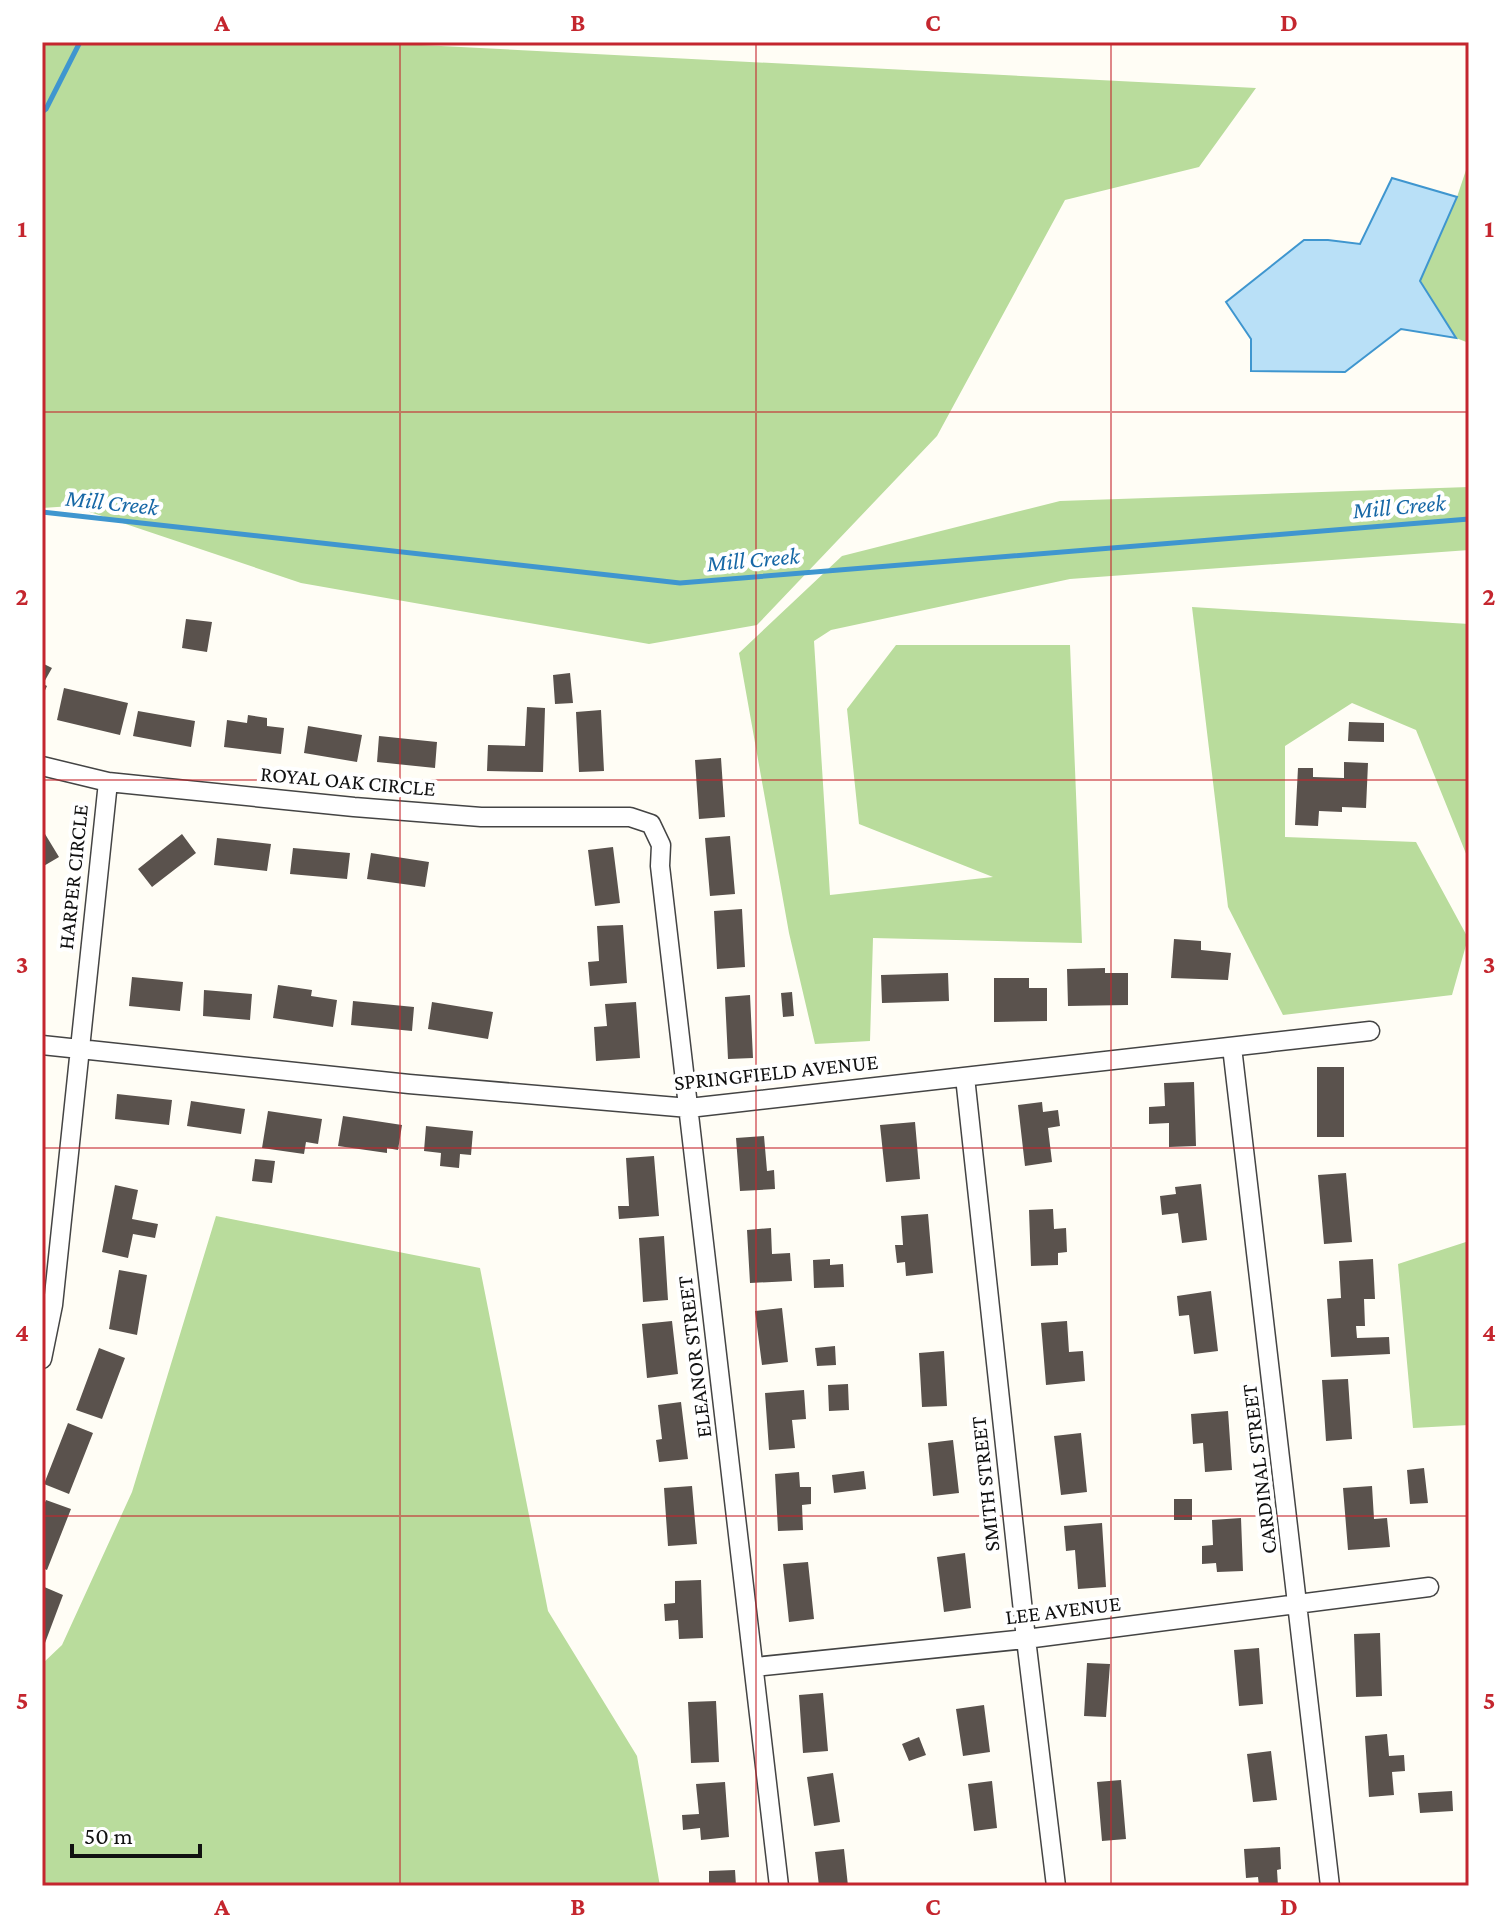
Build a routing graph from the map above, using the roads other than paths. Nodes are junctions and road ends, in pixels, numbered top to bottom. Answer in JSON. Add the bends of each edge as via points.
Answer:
{"nodes":[{"id":1,"x":42,"y":766,"type":"edge"},
{"id":2,"x":108,"y":782,"type":"junction"},
{"id":3,"x":651,"y":824,"type":"joint"},
{"id":4,"x":1370,"y":1031,"type":"dead end"},
{"id":5,"x":42,"y":1045,"type":"edge"},
{"id":6,"x":1232,"y":1047,"type":"junction"},
{"id":7,"x":79,"y":1049,"type":"junction"},
{"id":8,"x":965,"y":1077,"type":"junction"},
{"id":9,"x":689,"y":1108,"type":"junction"},
{"id":10,"x":42,"y":1359,"type":"edge"},
{"id":11,"x":1429,"y":1587,"type":"dead end"},
{"id":12,"x":1299,"y":1604,"type":"junction"},
{"id":13,"x":1026,"y":1639,"type":"junction"},
{"id":14,"x":754,"y":1667,"type":"junction"},
{"id":15,"x":779,"y":1886,"type":"edge"},
{"id":16,"x":1056,"y":1886,"type":"edge"},
{"id":17,"x":1330,"y":1886,"type":"edge"}],
"edges":[{"from":1,"to":2,"type":"street","name":"ROYAL OAK CIRCLE"},
{"from":2,"to":3,"type":"street","name":"ROYAL OAK CIRCLE","via":[[481,817],[630,817]]},
{"from":2,"to":7,"type":"street","name":"HARPER CIRCLE"},
{"from":3,"to":9,"type":"street","name":"ELEANOR STREET","via":[[661,845]]},
{"from":4,"to":6,"type":"street","name":"SPRINGFIELD AVENUE"},
{"from":5,"to":7,"type":"street","name":"SPRINGFIELD AVENUE"},
{"from":6,"to":8,"type":"street","name":"SPRINGFIELD AVENUE"},
{"from":6,"to":12,"type":"street","name":"CARDINAL STREET"},
{"from":7,"to":9,"type":"street","name":"SPRINGFIELD AVENUE"},
{"from":7,"to":10,"type":"street","name":"HARPER CIRCLE","via":[[53,1305]]},
{"from":8,"to":9,"type":"street","name":"SPRINGFIELD AVENUE"},
{"from":8,"to":13,"type":"street","name":"SMITH STREET"},
{"from":9,"to":14,"type":"street","name":"ELEANOR STREET"},
{"from":11,"to":12,"type":"street","name":"LEE AVENUE"},
{"from":12,"to":13,"type":"street","name":"LEE AVENUE"},
{"from":12,"to":17,"type":"street","name":"CARDINAL STREET"},
{"from":13,"to":14,"type":"street","name":"LEE AVENUE"},
{"from":13,"to":16,"type":"street","name":"SMITH STREET"},
{"from":14,"to":15,"type":"street","name":"ELEANOR STREET"}]}
